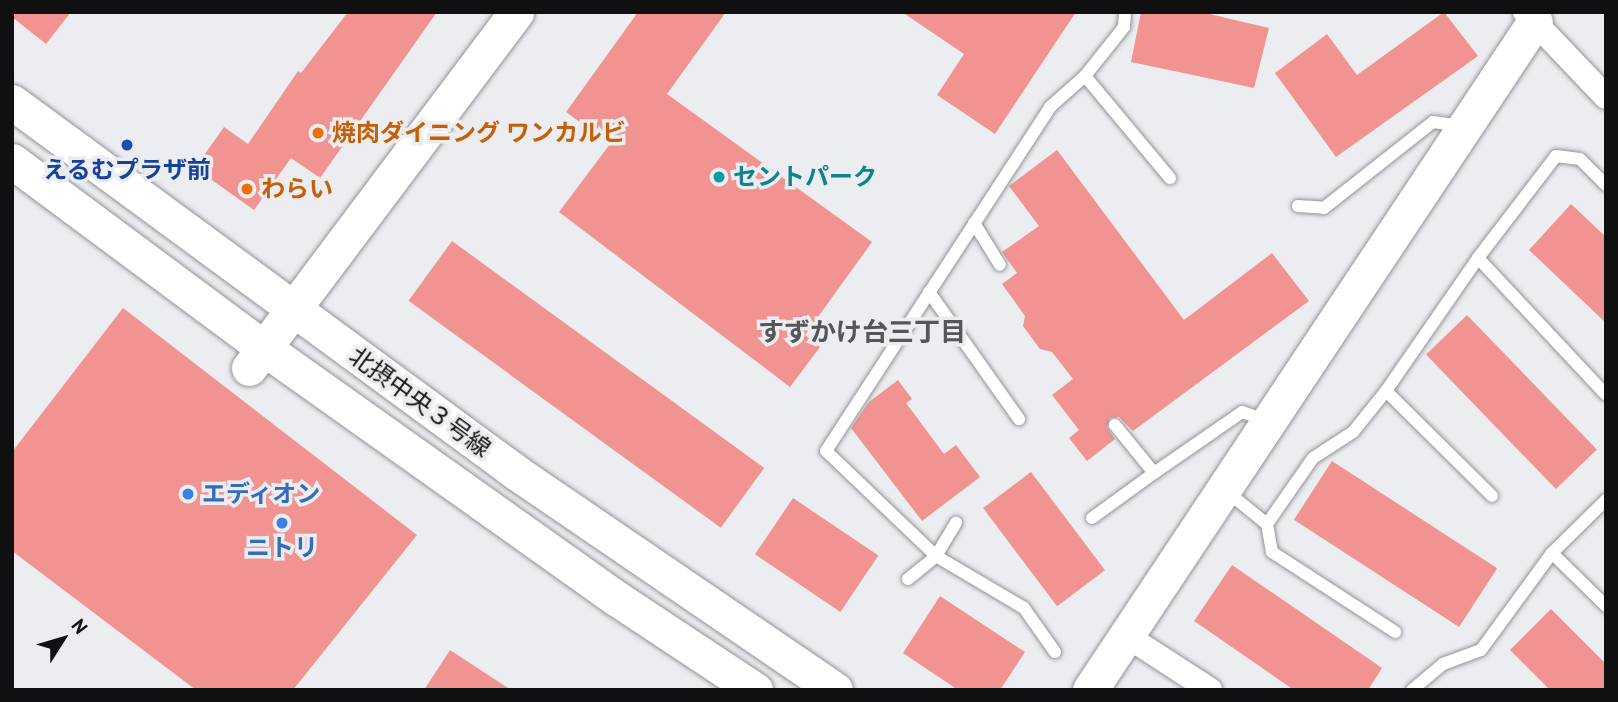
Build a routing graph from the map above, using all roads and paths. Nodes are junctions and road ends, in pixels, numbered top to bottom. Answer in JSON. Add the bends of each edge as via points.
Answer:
{"nodes":[{"id":1,"x":516,"y":12,"type":"edge"},
{"id":2,"x":1125,"y":12,"type":"edge"},
{"id":3,"x":1530,"y":17,"type":"edge"},
{"id":4,"x":1085,"y":75,"type":"junction"},
{"id":5,"x":1606,"y":97,"type":"edge"},
{"id":6,"x":12,"y":102,"type":"edge"},
{"id":7,"x":1464,"y":127,"type":"junction"},
{"id":8,"x":12,"y":160,"type":"edge"},
{"id":9,"x":1170,"y":178,"type":"dead end"},
{"id":10,"x":1606,"y":185,"type":"edge"},
{"id":11,"x":1298,"y":206,"type":"dead end"},
{"id":12,"x":974,"y":223,"type":"junction"},
{"id":13,"x":1478,"y":258,"type":"junction"},
{"id":14,"x":1000,"y":265,"type":"dead end"},
{"id":15,"x":929,"y":292,"type":"junction"},
{"id":16,"x":293,"y":310,"type":"junction"},
{"id":17,"x":257,"y":358,"type":"junction"},
{"id":18,"x":1386,"y":391,"type":"junction"},
{"id":19,"x":1606,"y":395,"type":"edge"},
{"id":20,"x":1019,"y":418,"type":"dead end"},
{"id":21,"x":1268,"y":421,"type":"junction"},
{"id":22,"x":1115,"y":425,"type":"dead end"},
{"id":23,"x":1154,"y":473,"type":"junction"},
{"id":24,"x":1223,"y":488,"type":"junction"},
{"id":25,"x":1492,"y":496,"type":"dead end"},
{"id":26,"x":1606,"y":500,"type":"edge"},
{"id":27,"x":1092,"y":518,"type":"dead end"},
{"id":28,"x":956,"y":523,"type":"dead end"},
{"id":29,"x":1267,"y":524,"type":"junction"},
{"id":30,"x":1552,"y":553,"type":"junction"},
{"id":31,"x":936,"y":556,"type":"junction"},
{"id":32,"x":908,"y":579,"type":"dead end"},
{"id":33,"x":1606,"y":606,"type":"edge"},
{"id":34,"x":1395,"y":632,"type":"dead end"},
{"id":35,"x":1127,"y":636,"type":"junction"},
{"id":36,"x":1055,"y":652,"type":"dead end"},
{"id":37,"x":755,"y":690,"type":"edge"},
{"id":38,"x":835,"y":690,"type":"edge"},
{"id":39,"x":1090,"y":690,"type":"edge"},
{"id":40,"x":1210,"y":690,"type":"edge"},
{"id":41,"x":1412,"y":690,"type":"edge"}],
"edges":[{"from":1,"to":16,"type":"street"},
{"from":2,"to":4,"type":"lane","via":[[1124,27]]},
{"from":3,"to":5,"type":"street"},
{"from":3,"to":7,"type":"street"},
{"from":4,"to":9,"type":"lane"},
{"from":4,"to":12,"type":"lane","via":[[1050,107]]},
{"from":6,"to":16,"type":"street","name":"北摂中央３号線"},
{"from":7,"to":11,"type":"lane","via":[[1433,122],[1324,208]]},
{"from":7,"to":21,"type":"street"},
{"from":8,"to":17,"type":"street","name":"北摂中央３号線"},
{"from":10,"to":13,"type":"lane","via":[[1580,159],[1556,156]]},
{"from":12,"to":14,"type":"lane"},
{"from":12,"to":15,"type":"lane"},
{"from":13,"to":18,"type":"lane"},
{"from":13,"to":19,"type":"lane"},
{"from":15,"to":20,"type":"lane"},
{"from":15,"to":31,"type":"lane","via":[[826,451]]},
{"from":16,"to":17,"type":"street"},
{"from":16,"to":38,"type":"street","name":"北摂中央３号線","via":[[517,473]]},
{"from":17,"to":37,"type":"street","name":"北摂中央３号線"},
{"from":18,"to":25,"type":"lane"},
{"from":18,"to":29,"type":"lane","via":[[1353,432],[1313,458]]},
{"from":21,"to":23,"type":"lane","via":[[1242,412]]},
{"from":21,"to":24,"type":"street"},
{"from":22,"to":23,"type":"lane"},
{"from":23,"to":27,"type":"lane"},
{"from":24,"to":29,"type":"lane"},
{"from":24,"to":35,"type":"street"},
{"from":26,"to":30,"type":"lane"},
{"from":28,"to":31,"type":"lane"},
{"from":29,"to":34,"type":"lane","via":[[1272,551]]},
{"from":30,"to":33,"type":"lane"},
{"from":30,"to":41,"type":"lane","via":[[1481,650],[1443,664]]},
{"from":31,"to":32,"type":"lane"},
{"from":31,"to":36,"type":"lane","via":[[1024,608]]},
{"from":35,"to":39,"type":"street"},
{"from":35,"to":40,"type":"street"}]}
